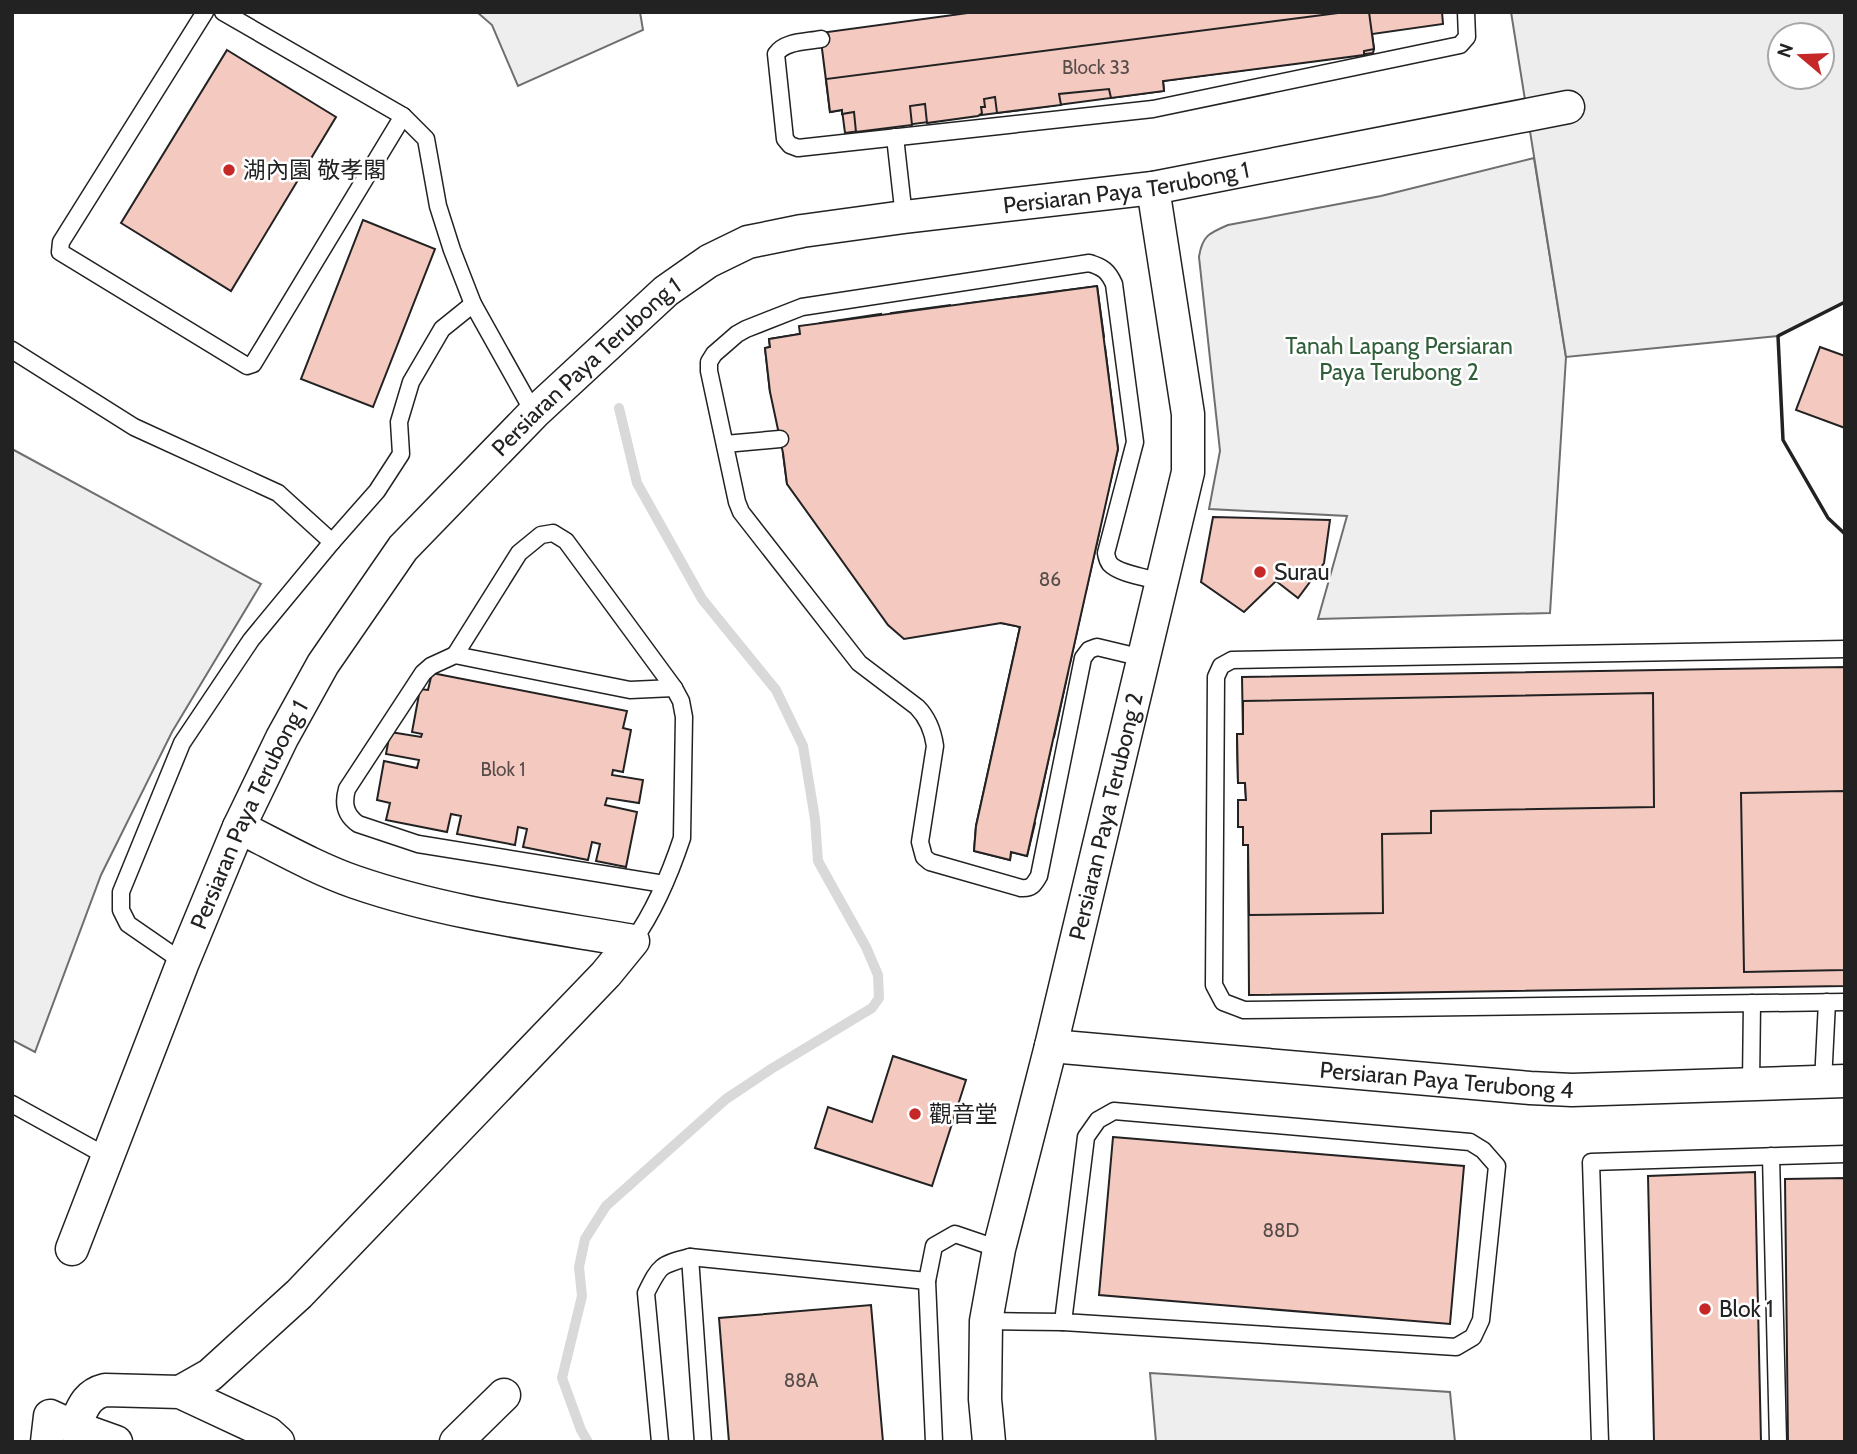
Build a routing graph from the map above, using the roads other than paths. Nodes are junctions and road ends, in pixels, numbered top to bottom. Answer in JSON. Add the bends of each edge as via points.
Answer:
{"nodes":[{"id":1,"x":205,"y":12,"type":"edge"},
{"id":2,"x":223,"y":12,"type":"edge"},
{"id":3,"x":1466,"y":12,"type":"edge"},
{"id":4,"x":821,"y":39,"type":"dead end"},
{"id":5,"x":1568,"y":107,"type":"dead end"},
{"id":6,"x":403,"y":116,"type":"junction"},
{"id":7,"x":895,"y":137,"type":"junction"},
{"id":8,"x":1153,"y":188,"type":"junction"},
{"id":9,"x":904,"y":217,"type":"junction"},
{"id":10,"x":473,"y":304,"type":"junction"},
{"id":11,"x":12,"y":349,"type":"edge"},
{"id":12,"x":534,"y":413,"type":"junction"},
{"id":13,"x":780,"y":439,"type":"dead end"},
{"id":14,"x":725,"y":444,"type":"junction"},
{"id":15,"x":332,"y":542,"type":"junction"},
{"id":16,"x":1163,"y":582,"type":"junction"},
{"id":17,"x":1845,"y":649,"type":"edge"},
{"id":18,"x":455,"y":655,"type":"junction"},
{"id":19,"x":1143,"y":658,"type":"junction"},
{"id":20,"x":674,"y":688,"type":"junction"},
{"id":21,"x":239,"y":827,"type":"junction"},
{"id":22,"x":664,"y":884,"type":"junction"},
{"id":23,"x":633,"y":941,"type":"junction"},
{"id":24,"x":183,"y":962,"type":"junction"},
{"id":25,"x":1827,"y":1002,"type":"junction"},
{"id":26,"x":1845,"y":1002,"type":"edge"},
{"id":27,"x":1752,"y":1003,"type":"junction"},
{"id":28,"x":1051,"y":1046,"type":"junction"},
{"id":29,"x":1834,"y":1082,"type":"edge"},
{"id":30,"x":1751,"y":1084,"type":"junction"},
{"id":31,"x":12,"y":1104,"type":"edge"},
{"id":32,"x":1845,"y":1154,"type":"edge"},
{"id":33,"x":1771,"y":1156,"type":"junction"},
{"id":34,"x":108,"y":1157,"type":"junction"},
{"id":35,"x":999,"y":1249,"type":"junction"},
{"id":36,"x":72,"y":1250,"type":"dead end"},
{"id":37,"x":690,"y":1257,"type":"junction"},
{"id":38,"x":927,"y":1281,"type":"junction"},
{"id":39,"x":986,"y":1321,"type":"junction"},
{"id":40,"x":1063,"y":1322,"type":"junction"},
{"id":41,"x":180,"y":1392,"type":"junction"},
{"id":42,"x":504,"y":1395,"type":"dead end"},
{"id":43,"x":57,"y":1428,"type":"edge"},
{"id":44,"x":116,"y":1442,"type":"edge"},
{"id":45,"x":278,"y":1442,"type":"edge"},
{"id":46,"x":456,"y":1442,"type":"edge"},
{"id":47,"x":660,"y":1442,"type":"edge"},
{"id":48,"x":703,"y":1442,"type":"edge"},
{"id":49,"x":934,"y":1442,"type":"edge"},
{"id":50,"x":989,"y":1442,"type":"edge"},
{"id":51,"x":1600,"y":1442,"type":"edge"},
{"id":52,"x":1778,"y":1442,"type":"edge"}],
"edges":[{"from":1,"to":6,"type":"lane","via":[[61,242],[60,253],[247,366],[253,364]]},
{"from":2,"to":6,"type":"lane"},
{"from":3,"to":7,"type":"lane","via":[[1468,37],[1461,44],[1153,109]]},
{"from":4,"to":7,"type":"lane","via":[[785,45],[776,54],[785,139],[798,148]]},
{"from":5,"to":8,"type":"street","name":"Persiaran Paya Terubong 1"},
{"from":6,"to":10,"type":"lane","via":[[426,139],[438,206]]},
{"from":7,"to":9,"type":"lane"},
{"from":8,"to":9,"type":"street","name":"Persiaran Paya Terubong 1"},
{"from":8,"to":16,"type":"street","name":"Persiaran Paya Terubong 2","via":[[1188,414],[1188,472]]},
{"from":9,"to":12,"type":"street","name":"Persiaran Paya Terubong 1","via":[[748,242],[709,261],[666,291]]},
{"from":10,"to":12,"type":"lane"},
{"from":10,"to":15,"type":"lane","via":[[442,329],[411,382],[399,422],[401,454],[377,491]]},
{"from":11,"to":15,"type":"lane","via":[[134,427],[278,493]]},
{"from":12,"to":21,"type":"street","name":"Persiaran Paya Terubong 1","via":[[403,548],[323,664]]},
{"from":13,"to":14,"type":"lane"},
{"from":14,"to":16,"type":"lane","via":[[709,362],[746,329],[802,307],[1089,263],[1101,266],[1114,284],[1135,442],[1107,560],[1118,570]]},
{"from":14,"to":19,"type":"lane","via":[[741,512],[859,663],[917,707],[933,734],[920,842],[930,862],[1021,888],[1034,885],[1083,658],[1097,647]]},
{"from":15,"to":24,"type":"lane","via":[[251,640],[182,743],[121,892],[121,910],[128,924]]},
{"from":16,"to":19,"type":"street","name":"Persiaran Paya Terubong 2"},
{"from":17,"to":27,"type":"lane","via":[[1232,660],[1221,666],[1216,677],[1214,985],[1223,1002],[1244,1010]]},
{"from":18,"to":20,"type":"lane","via":[[630,690]]},
{"from":18,"to":20,"type":"lane","via":[[519,553],[541,535],[553,533],[566,541]]},
{"from":18,"to":22,"type":"lane","via":[[423,673],[347,789],[344,799],[350,818],[418,845]]},
{"from":19,"to":28,"type":"street","name":"Persiaran Paya Terubong 2"},
{"from":20,"to":22,"type":"lane","via":[[684,717],[682,838]]},
{"from":21,"to":23,"type":"street","via":[[314,865],[399,896],[474,914]]},
{"from":21,"to":24,"type":"street","name":"Persiaran Paya Terubong 1"},
{"from":22,"to":23,"type":"lane"},
{"from":23,"to":41,"type":"street","via":[[299,1294],[210,1375]]},
{"from":24,"to":34,"type":"street","name":"Persiaran Paya Terubong 1"},
{"from":25,"to":26,"type":"lane"},
{"from":25,"to":27,"type":"lane"},
{"from":25,"to":29,"type":"lane"},
{"from":27,"to":30,"type":"lane"},
{"from":28,"to":30,"type":"street","name":"Persiaran Paya Terubong 4","via":[[1530,1088]]},
{"from":28,"to":35,"type":"street","name":"Persiaran Paya Terubong 2"},
{"from":29,"to":30,"type":"street","name":"Persiaran Paya Terubong 4"},
{"from":31,"to":34,"type":"lane"},
{"from":32,"to":33,"type":"lane"},
{"from":33,"to":51,"type":"lane","via":[[1591,1162]]},
{"from":33,"to":52,"type":"lane"},
{"from":34,"to":36,"type":"street","name":"Persiaran Paya Terubong 1"},
{"from":35,"to":38,"type":"lane","via":[[956,1234],[934,1246]]},
{"from":35,"to":39,"type":"street","name":"Persiaran Paya Terubong 2"},
{"from":37,"to":38,"type":"lane"},
{"from":37,"to":47,"type":"lane","via":[[665,1264],[646,1293]]},
{"from":37,"to":48,"type":"lane"},
{"from":38,"to":49,"type":"lane"},
{"from":39,"to":40,"type":"lane"},
{"from":39,"to":50,"type":"street","name":"Persiaran Paya Terubong 2"},
{"from":40,"to":40,"type":"lane","via":[[1086,1137],[1098,1120],[1114,1111],[1470,1142],[1497,1166],[1481,1320],[1473,1337],[1456,1347]]},
{"from":41,"to":43,"type":"street","via":[[94,1392]]},
{"from":41,"to":45,"type":"street"},
{"from":42,"to":46,"type":"street"},
{"from":43,"to":44,"type":"street"}]}
